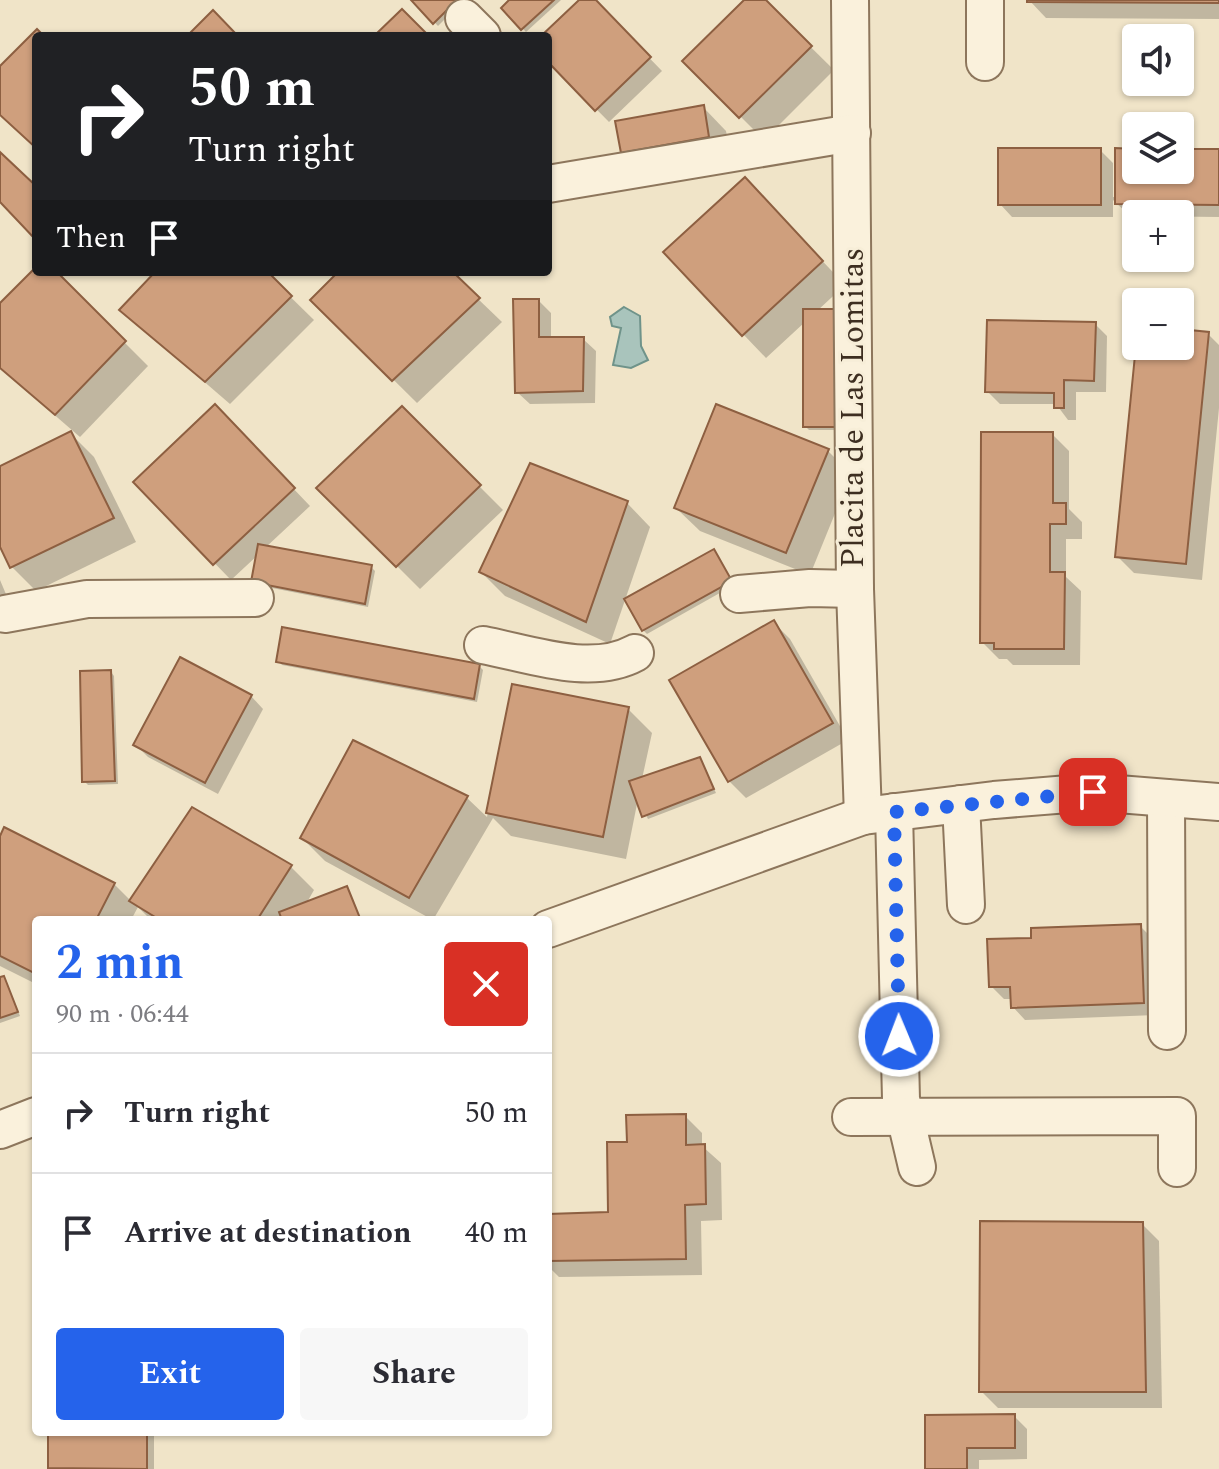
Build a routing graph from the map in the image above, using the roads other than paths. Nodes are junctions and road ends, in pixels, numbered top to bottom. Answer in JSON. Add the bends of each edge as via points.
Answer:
{"nodes":[{"id":1,"x":850,"y":0,"type":"edge"},
{"id":2,"x":985,"y":0,"type":"edge"},
{"id":3,"x":985,"y":62,"type":"dead end"},
{"id":4,"x":852,"y":133,"type":"junction"},
{"id":5,"x":552,"y":183,"type":"edge"},
{"id":6,"x":855,"y":589,"type":"junction"},
{"id":7,"x":739,"y":594,"type":"dead end"},
{"id":8,"x":255,"y":598,"type":"dead end"},
{"id":9,"x":5,"y":614,"type":"dead end"},
{"id":10,"x":483,"y":645,"type":"dead end"},
{"id":11,"x":635,"y":653,"type":"dead end"},
{"id":12,"x":1166,"y":798,"type":"junction"},
{"id":13,"x":1219,"y":802,"type":"edge"},
{"id":14,"x":961,"y":804,"type":"junction"},
{"id":15,"x":879,"y":814,"type":"junction"},
{"id":16,"x":966,"y":905,"type":"dead end"},
{"id":17,"x":552,"y":928,"type":"edge"},
{"id":18,"x":1167,"y":1031,"type":"dead end"},
{"id":19,"x":905,"y":1116,"type":"junction"},
{"id":20,"x":851,"y":1117,"type":"dead end"},
{"id":21,"x":32,"y":1118,"type":"edge"},
{"id":22,"x":0,"y":1130,"type":"edge"},
{"id":23,"x":917,"y":1167,"type":"dead end"},
{"id":24,"x":1177,"y":1168,"type":"dead end"}],
"edges":[{"from":1,"to":4,"type":"street","name":"Placita de Las Lomitas"},
{"from":2,"to":3,"type":"street"},
{"from":4,"to":5,"type":"street"},
{"from":4,"to":6,"type":"street","name":"Placita de Las Lomitas"},
{"from":6,"to":7,"type":"street"},
{"from":6,"to":15,"type":"street","name":"Placita de Las Lomitas"},
{"from":8,"to":9,"type":"street","via":[[87,599]]},
{"from":10,"to":11,"type":"street","via":[[577,664],[618,662]]},
{"from":12,"to":13,"type":"street"},
{"from":12,"to":14,"type":"street","via":[[1093,792]]},
{"from":12,"to":18,"type":"street"},
{"from":14,"to":15,"type":"street"},
{"from":14,"to":16,"type":"street"},
{"from":15,"to":17,"type":"street"},
{"from":15,"to":19,"type":"street","name":"Placita de Las Lomitas"},
{"from":19,"to":20,"type":"street"},
{"from":19,"to":23,"type":"street","name":"Placita de Las Lomitas"},
{"from":19,"to":24,"type":"street","via":[[1177,1116]]},
{"from":21,"to":22,"type":"street"}]}
